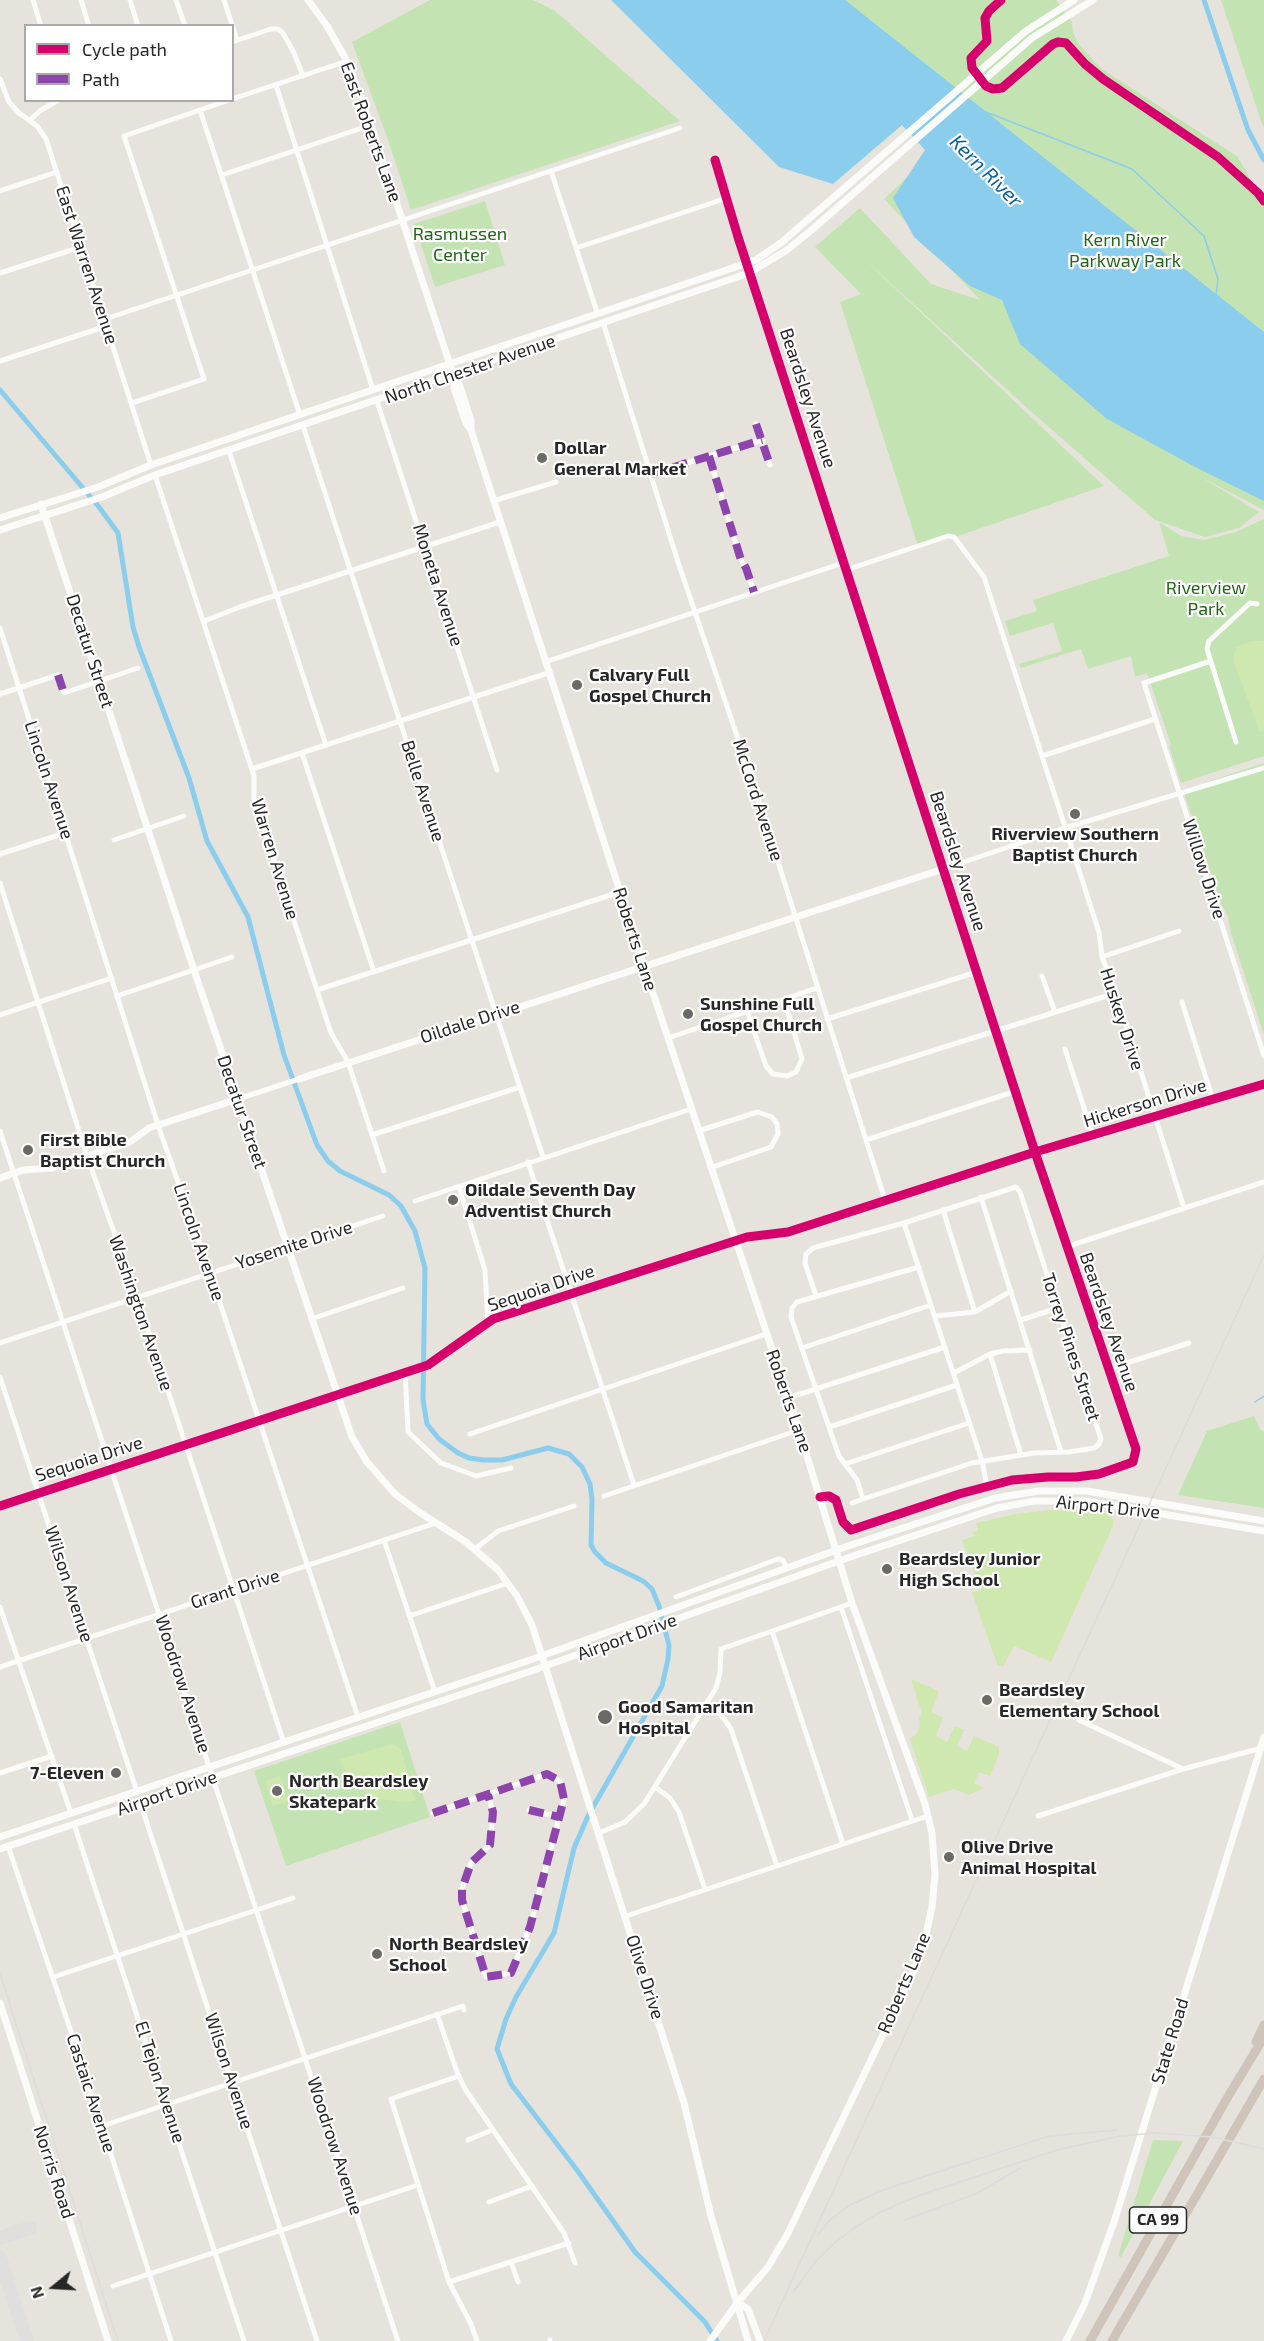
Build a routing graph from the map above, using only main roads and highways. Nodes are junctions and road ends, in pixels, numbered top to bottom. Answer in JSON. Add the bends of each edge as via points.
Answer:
{"nodes":[{"id":1,"x":308,"y":0,"type":"edge"},
{"id":2,"x":1074,"y":0,"type":"edge"},
{"id":3,"x":1093,"y":0,"type":"edge"},
{"id":4,"x":622,"y":304,"type":"junction"},
{"id":5,"x":597,"y":312,"type":"junction"},
{"id":6,"x":603,"y":322,"type":"junction"},
{"id":7,"x":585,"y":328,"type":"junction"},
{"id":8,"x":449,"y":364,"type":"junction"},
{"id":9,"x":454,"y":377,"type":"junction"},
{"id":10,"x":373,"y":390,"type":"junction"},
{"id":11,"x":349,"y":410,"type":"junction"},
{"id":12,"x":173,"y":457,"type":"junction"},
{"id":13,"x":151,"y":465,"type":"junction"},
{"id":14,"x":155,"y":476,"type":"junction"},
{"id":15,"x":134,"y":484,"type":"junction"},
{"id":16,"x":41,"y":504,"type":"junction"},
{"id":17,"x":45,"y":515,"type":"junction"},
{"id":18,"x":0,"y":518,"type":"edge"},
{"id":19,"x":0,"y":530,"type":"edge"},
{"id":20,"x":943,"y":869,"type":"road end"},
{"id":21,"x":644,"y":966,"type":"junction"},
{"id":22,"x":299,"y":1079,"type":"road end"},
{"id":23,"x":238,"y":1099,"type":"junction"},
{"id":24,"x":0,"y":1178,"type":"edge"},
{"id":25,"x":735,"y":1241,"type":"junction"},
{"id":26,"x":337,"y":1394,"type":"junction"},
{"id":27,"x":0,"y":1506,"type":"edge"},
{"id":28,"x":1264,"y":1521,"type":"edge"},
{"id":29,"x":1264,"y":1531,"type":"edge"},
{"id":30,"x":837,"y":1550,"type":"junction"},
{"id":31,"x":840,"y":1560,"type":"junction"},
{"id":32,"x":542,"y":1656,"type":"junction"},
{"id":33,"x":546,"y":1666,"type":"junction"},
{"id":34,"x":1264,"y":1737,"type":"edge"},
{"id":35,"x":1263,"y":1748,"type":"edge"},
{"id":36,"x":0,"y":1837,"type":"edge"},
{"id":37,"x":4,"y":1847,"type":"edge"},
{"id":38,"x":0,"y":2003,"type":"edge"},
{"id":39,"x":1264,"y":2025,"type":"edge"},
{"id":40,"x":1264,"y":2037,"type":"edge"},
{"id":41,"x":1264,"y":2079,"type":"edge"},
{"id":42,"x":1264,"y":2093,"type":"edge"},
{"id":43,"x":1226,"y":2100,"type":"junction"},
{"id":44,"x":1247,"y":2110,"type":"junction"},
{"id":45,"x":738,"y":2302,"type":"junction"},
{"id":46,"x":108,"y":2341,"type":"edge"},
{"id":47,"x":710,"y":2341,"type":"edge"},
{"id":48,"x":748,"y":2341,"type":"edge"},
{"id":49,"x":760,"y":2341,"type":"edge"},
{"id":50,"x":1066,"y":2341,"type":"edge"},
{"id":51,"x":1090,"y":2341,"type":"edge"},
{"id":52,"x":1112,"y":2341,"type":"edge"}],
"edges":[{"from":1,"to":8,"type":"main road","name":"East Roberts Lane","via":[[347,61]]},
{"from":2,"to":4,"type":"main road","name":"North Chester Avenue","via":[[1026,31],[782,242],[746,264]]},
{"from":3,"to":6,"type":"main road","name":"North Chester Avenue","via":[[1032,38],[788,250],[750,273]]},
{"from":4,"to":5,"type":"main road","name":"North Chester Avenue"},
{"from":4,"to":6,"type":"main road"},
{"from":5,"to":7,"type":"main road","via":[[597,318]]},
{"from":5,"to":8,"type":"main road","name":"North Chester Avenue"},
{"from":6,"to":7,"type":"main road","name":"North Chester Avenue"},
{"from":7,"to":9,"type":"main road","name":"North Chester Avenue"},
{"from":8,"to":9,"type":"main road","name":"East Roberts Lane"},
{"from":8,"to":10,"type":"main road","name":"North Chester Avenue"},
{"from":9,"to":11,"type":"main road","name":"North Chester Avenue"},
{"from":9,"to":21,"type":"main road","name":"Roberts Lane","via":[[454,388],[471,430]]},
{"from":10,"to":11,"type":"main road"},
{"from":10,"to":12,"type":"main road","name":"North Chester Avenue"},
{"from":11,"to":14,"type":"main road","name":"North Chester Avenue"},
{"from":12,"to":13,"type":"main road","name":"North Chester Avenue"},
{"from":12,"to":14,"type":"main road","via":[[158,468]]},
{"from":13,"to":15,"type":"main road","via":[[150,471]]},
{"from":13,"to":16,"type":"main road","name":"North Chester Avenue","via":[[98,487]]},
{"from":14,"to":15,"type":"main road","name":"North Chester Avenue"},
{"from":15,"to":17,"type":"main road","name":"North Chester Avenue"},
{"from":16,"to":17,"type":"main road","name":"Decatur Street"},
{"from":16,"to":18,"type":"main road","name":"North Chester Avenue"},
{"from":17,"to":19,"type":"main road","name":"North Chester Avenue"},
{"from":17,"to":23,"type":"main road","name":"Decatur Street"},
{"from":20,"to":21,"type":"main road","name":"Oildale Drive"},
{"from":21,"to":22,"type":"main road","name":"Oildale Drive"},
{"from":21,"to":25,"type":"main road","name":"Roberts Lane"},
{"from":23,"to":24,"type":"main road","name":"Oildale Drive","via":[[149,1128],[129,1142],[49,1169],[30,1169]]},
{"from":23,"to":26,"type":"main road","name":"Decatur Street"},
{"from":25,"to":26,"type":"main road","name":"Sequoia Drive","via":[[488,1323],[428,1365]]},
{"from":25,"to":30,"type":"main road","name":"Roberts Lane"},
{"from":26,"to":27,"type":"main road","name":"Sequoia Drive"},
{"from":26,"to":32,"type":"main road","name":"Decatur Street","via":[[352,1437],[377,1475],[405,1502],[475,1549],[508,1583],[525,1610]]},
{"from":28,"to":30,"type":"main road","name":"Airport Drive","via":[[1100,1493],[1039,1491],[983,1502]]},
{"from":29,"to":31,"type":"main road","name":"Airport Drive","via":[[1102,1503],[1050,1500],[982,1512]]},
{"from":30,"to":31,"type":"main road","name":"Roberts Lane"},
{"from":30,"to":32,"type":"main road","name":"Airport Drive"},
{"from":31,"to":33,"type":"main road","name":"Airport Drive"},
{"from":31,"to":45,"type":"main road","name":"Roberts Lane","via":[[928,1815],[935,1875],[929,1923],[920,1955],[788,2233],[768,2267]]},
{"from":32,"to":33,"type":"main road","name":"Olive Drive"},
{"from":32,"to":36,"type":"main road","name":"Airport Drive"},
{"from":33,"to":37,"type":"main road","name":"Airport Drive"},
{"from":33,"to":45,"type":"main road","name":"Olive Drive","via":[[687,2110],[711,2216]]},
{"from":34,"to":35,"type":"main road","name":"State Road"},
{"from":35,"to":50,"type":"main road","name":"State Road","via":[[1114,2222],[1085,2303]]},
{"from":38,"to":46,"type":"main road","name":"Norris Road"},
{"from":39,"to":43,"type":"highway"},
{"from":40,"to":43,"type":"highway","number":"CA 99"},
{"from":41,"to":44,"type":"highway","number":"CA 99"},
{"from":42,"to":44,"type":"highway"},
{"from":43,"to":51,"type":"highway","number":"CA 99"},
{"from":44,"to":52,"type":"highway","number":"CA 99"},
{"from":45,"to":47,"type":"main road","name":"Roberts Lane"},
{"from":45,"to":48,"type":"main road","name":"Olive Drive"},
{"from":45,"to":49,"type":"main road","name":"Olive Drive","via":[[748,2309]]}]}
